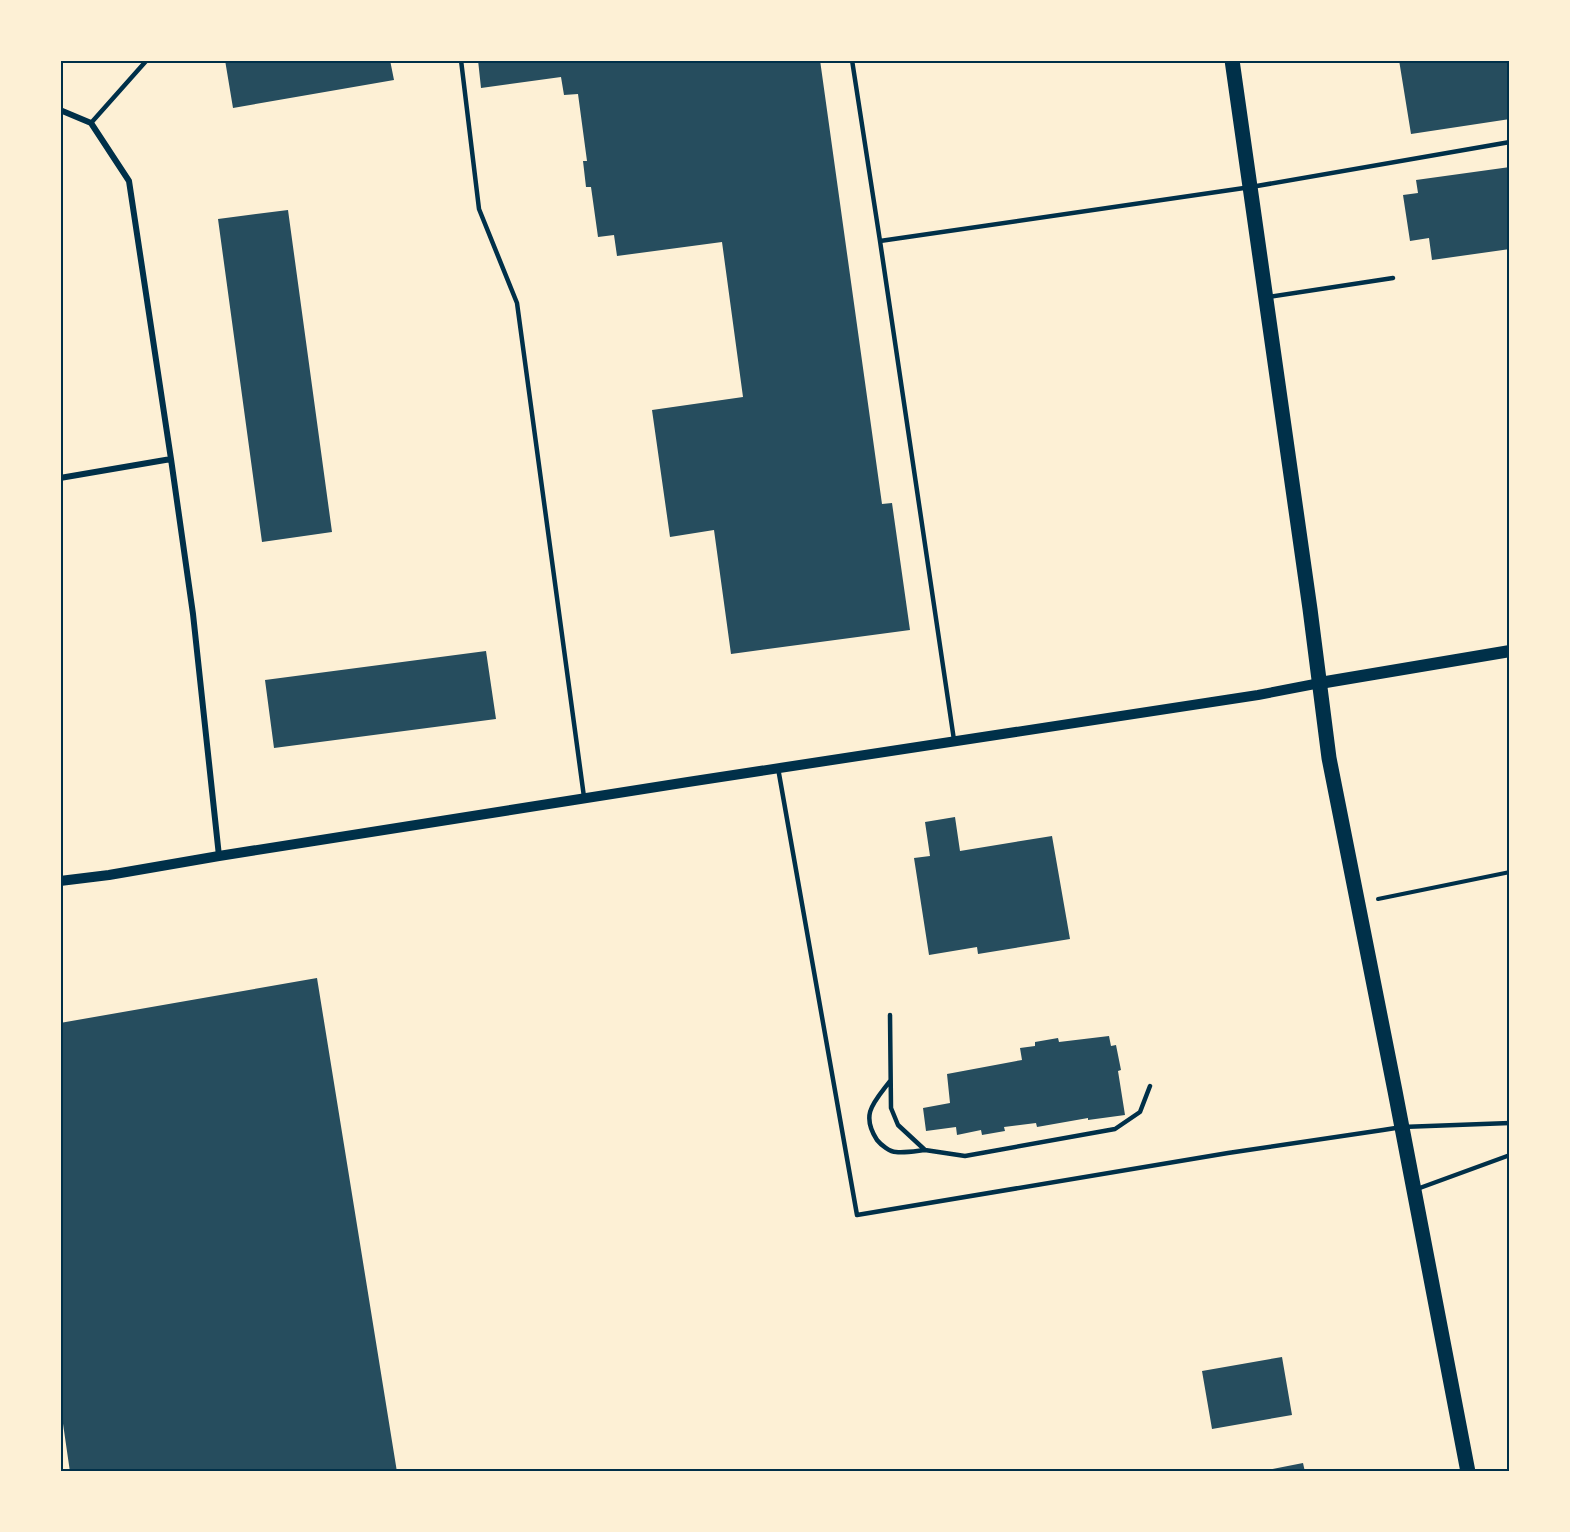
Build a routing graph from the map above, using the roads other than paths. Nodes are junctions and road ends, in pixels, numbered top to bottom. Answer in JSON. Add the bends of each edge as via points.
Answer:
{"nodes":[{"id":1,"x":147,"y":60,"type":"edge"},
{"id":2,"x":460,"y":60,"type":"edge"},
{"id":3,"x":852,"y":60,"type":"edge"},
{"id":4,"x":1232,"y":60,"type":"edge"},
{"id":5,"x":60,"y":110,"type":"edge"},
{"id":6,"x":91,"y":123,"type":"junction"},
{"id":7,"x":1510,"y":142,"type":"edge"},
{"id":8,"x":1251,"y":187,"type":"junction"},
{"id":9,"x":880,"y":241,"type":"junction"},
{"id":10,"x":1393,"y":278,"type":"dead end"},
{"id":11,"x":1265,"y":297,"type":"junction"},
{"id":12,"x":171,"y":459,"type":"junction"},
{"id":13,"x":60,"y":478,"type":"edge"},
{"id":14,"x":1510,"y":651,"type":"edge"},
{"id":15,"x":1320,"y":682,"type":"junction"},
{"id":16,"x":955,"y":741,"type":"junction"},
{"id":17,"x":778,"y":768,"type":"junction"},
{"id":18,"x":584,"y":798,"type":"junction"},
{"id":19,"x":219,"y":856,"type":"junction"},
{"id":20,"x":60,"y":881,"type":"edge"},
{"id":21,"x":890,"y":1016,"type":"dead end"},
{"id":22,"x":890,"y":1081,"type":"junction"},
{"id":23,"x":1150,"y":1086,"type":"dead end"},
{"id":24,"x":1510,"y":1123,"type":"edge"},
{"id":25,"x":1402,"y":1127,"type":"junction"},
{"id":26,"x":925,"y":1150,"type":"junction"},
{"id":27,"x":1510,"y":1155,"type":"edge"},
{"id":28,"x":1414,"y":1190,"type":"junction"},
{"id":29,"x":1468,"y":1472,"type":"edge"}],
"edges":[{"from":1,"to":6,"type":"lane"},
{"from":2,"to":18,"type":"lane","via":[[479,210],[517,303]]},
{"from":3,"to":9,"type":"lane"},
{"from":4,"to":8,"type":"main road"},
{"from":5,"to":6,"type":"street"},
{"from":6,"to":12,"type":"street","via":[[129,181]]},
{"from":7,"to":8,"type":"lane"},
{"from":8,"to":9,"type":"lane"},
{"from":8,"to":11,"type":"main road"},
{"from":9,"to":16,"type":"lane"},
{"from":10,"to":11,"type":"lane"},
{"from":11,"to":15,"type":"main road"},
{"from":12,"to":13,"type":"street"},
{"from":12,"to":19,"type":"street","via":[[193,614]]},
{"from":14,"to":15,"type":"main road"},
{"from":15,"to":16,"type":"street"},
{"from":15,"to":25,"type":"main road","via":[[1329,758]]},
{"from":16,"to":17,"type":"street"},
{"from":17,"to":18,"type":"street"},
{"from":17,"to":25,"type":"lane","via":[[857,1215]]},
{"from":18,"to":19,"type":"street"},
{"from":19,"to":20,"type":"street"},
{"from":21,"to":22,"type":"lane"},
{"from":22,"to":26,"type":"lane","via":[[891,1108],[898,1125]]},
{"from":22,"to":26,"type":"lane","via":[[874,1102],[868,1119],[872,1132],[880,1144],[894,1152]]},
{"from":23,"to":26,"type":"lane","via":[[1140,1112],[1115,1129],[965,1156]]},
{"from":24,"to":25,"type":"lane"},
{"from":25,"to":28,"type":"main road"},
{"from":27,"to":28,"type":"lane"},
{"from":28,"to":29,"type":"main road"}]}
